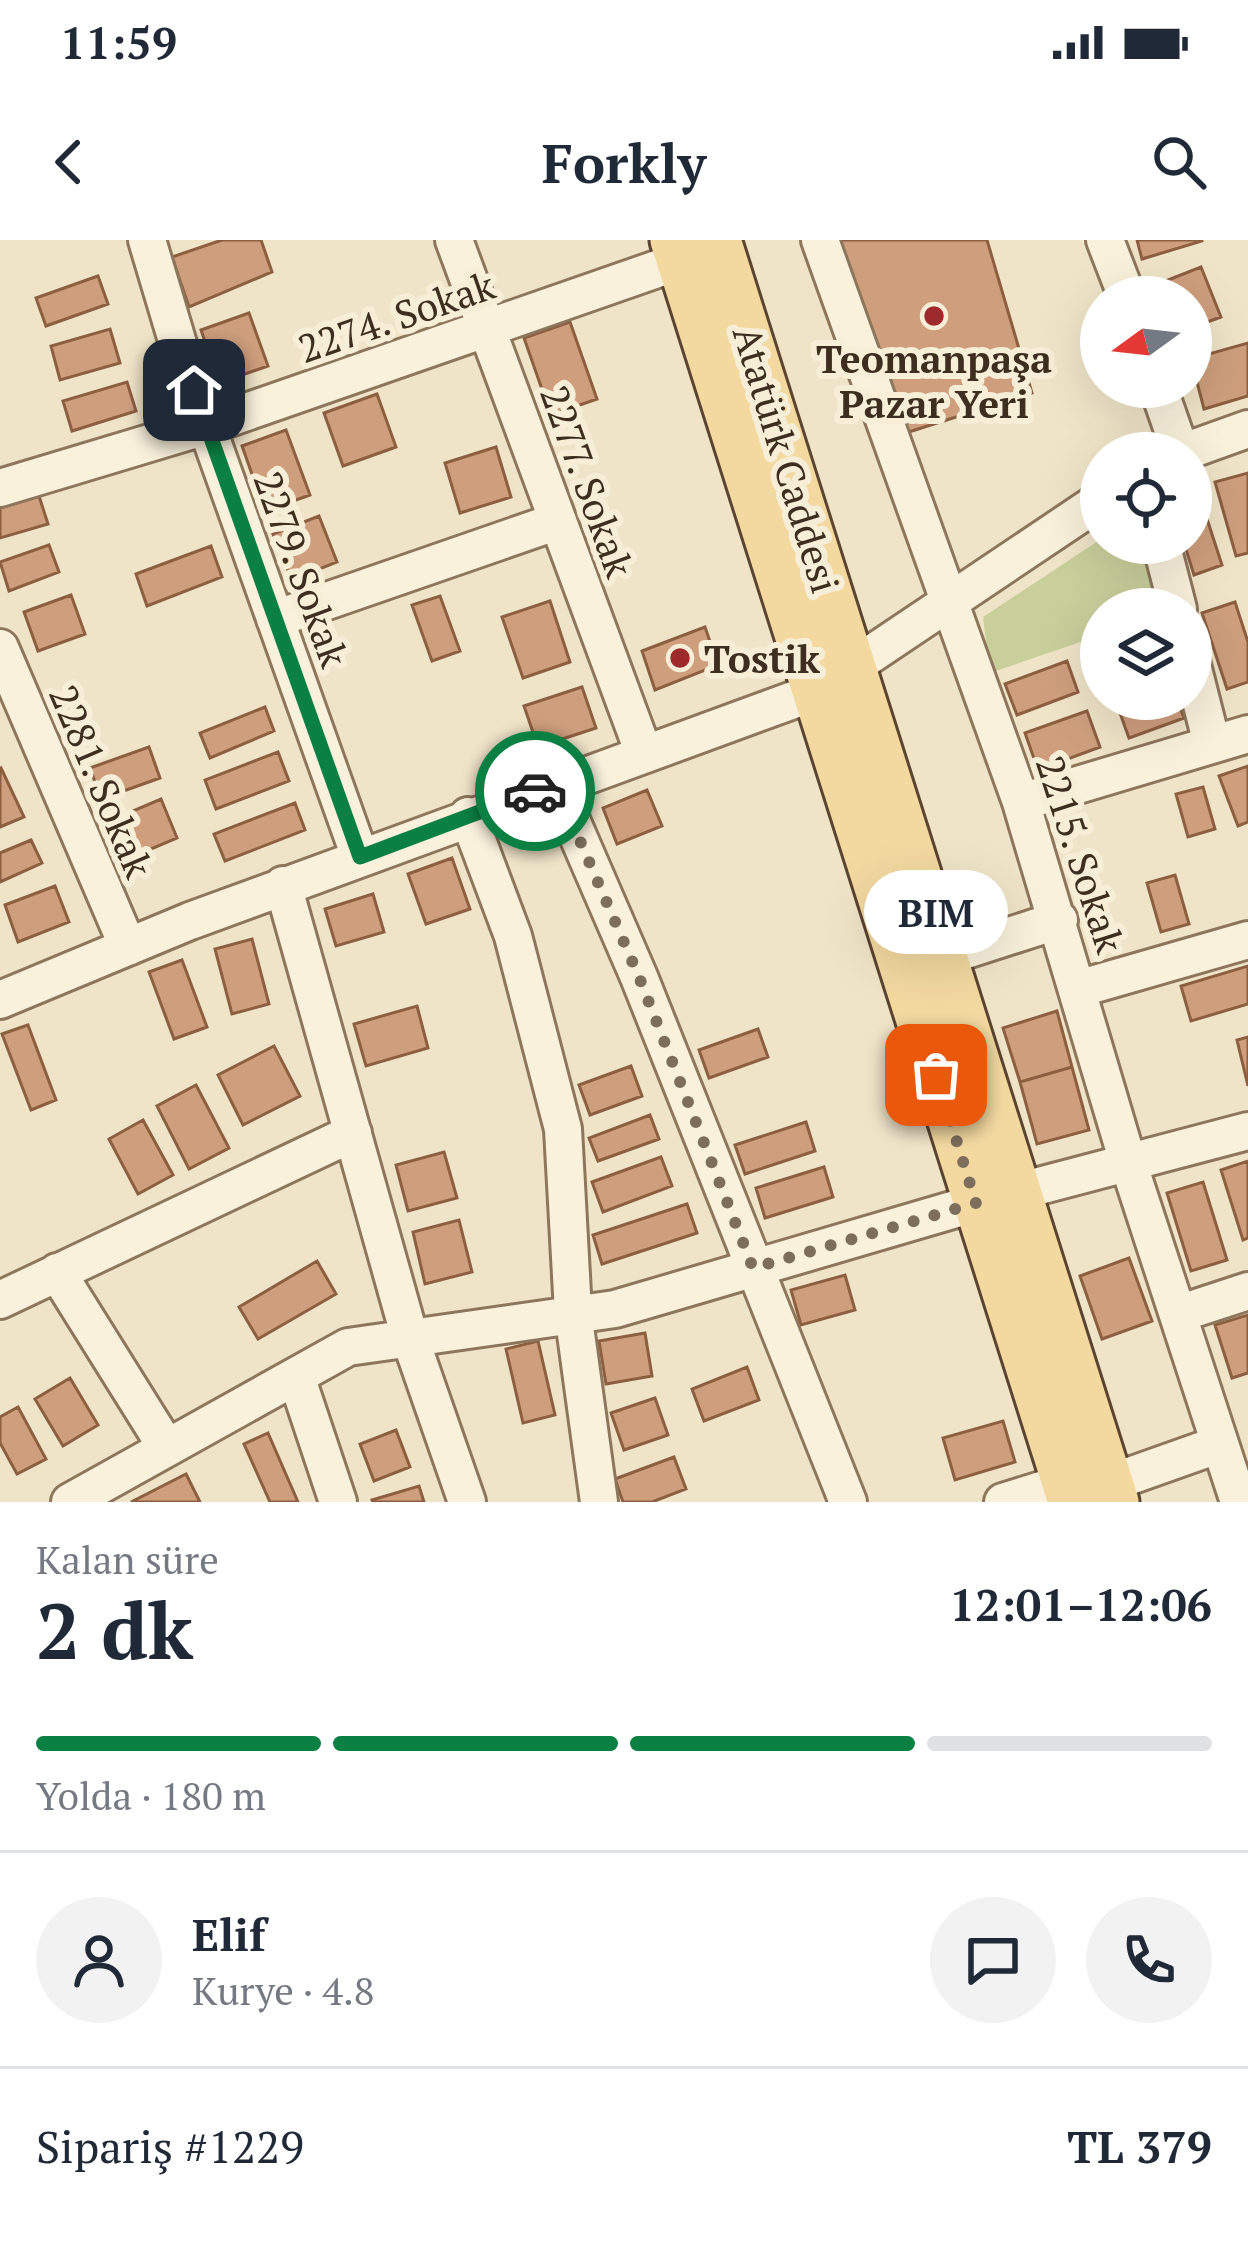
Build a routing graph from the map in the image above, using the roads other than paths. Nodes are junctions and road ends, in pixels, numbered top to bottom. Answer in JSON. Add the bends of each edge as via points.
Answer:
{"nodes":[{"id":1,"x":146,"y":240,"type":"edge"},
{"id":2,"x":454,"y":240,"type":"edge"},
{"id":3,"x":820,"y":240,"type":"edge"},
{"id":4,"x":1105,"y":240,"type":"edge"},
{"id":5,"x":690,"y":247,"type":"edge"},
{"id":6,"x":1119,"y":276,"type":"edge"},
{"id":7,"x":487,"y":330,"type":"junction"},
{"id":8,"x":206,"y":426,"type":"junction"},
{"id":9,"x":1248,"y":429,"type":"edge"},
{"id":10,"x":1212,"y":442,"type":"edge"},
{"id":11,"x":0,"y":488,"type":"edge"},
{"id":12,"x":1080,"y":515,"type":"edge"},
{"id":13,"x":558,"y":521,"type":"junction"},
{"id":14,"x":950,"y":605,"type":"junction"},
{"id":15,"x":275,"y":619,"type":"junction"},
{"id":16,"x":0,"y":648,"type":"edge"},
{"id":17,"x":852,"y":664,"type":"junction"},
{"id":18,"x":815,"y":692,"type":"junction"},
{"id":19,"x":1206,"y":720,"type":"edge"},
{"id":20,"x":14,"y":723,"type":"edge"},
{"id":21,"x":1248,"y":734,"type":"edge"},
{"id":22,"x":1212,"y":744,"type":"junction"},
{"id":23,"x":643,"y":751,"type":"junction"},
{"id":24,"x":555,"y":783,"type":"junction"},
{"id":25,"x":1021,"y":802,"type":"junction"},
{"id":26,"x":468,"y":816,"type":"junction"},
{"id":27,"x":360,"y":857,"type":"junction"},
{"id":28,"x":284,"y":886,"type":"junction"},
{"id":29,"x":1058,"y":920,"type":"junction"},
{"id":30,"x":1248,"y":940,"type":"edge"},
{"id":31,"x":128,"y":947,"type":"junction"},
{"id":32,"x":944,"y":957,"type":"junction"},
{"id":33,"x":1081,"y":988,"type":"junction"},
{"id":34,"x":0,"y":1000,"type":"edge"},
{"id":35,"x":1248,"y":1131,"type":"edge"},
{"id":36,"x":352,"y":1133,"type":"junction"},
{"id":37,"x":1127,"y":1159,"type":"junction"},
{"id":38,"x":996,"y":1197,"type":"junction"},
{"id":39,"x":753,"y":1268,"type":"junction"},
{"id":40,"x":57,"y":1272,"type":"junction"},
{"id":41,"x":1248,"y":1291,"type":"edge"},
{"id":42,"x":0,"y":1300,"type":"edge"},
{"id":43,"x":573,"y":1312,"type":"junction"},
{"id":44,"x":1178,"y":1314,"type":"junction"},
{"id":45,"x":410,"y":1338,"type":"junction"},
{"id":46,"x":296,"y":1376,"type":"junction"},
{"id":47,"x":1220,"y":1444,"type":"junction"},
{"id":48,"x":167,"y":1448,"type":"junction"},
{"id":49,"x":1090,"y":1492,"type":"edge"},
{"id":50,"x":90,"y":1497,"type":"edge"},
{"id":51,"x":338,"y":1502,"type":"edge"},
{"id":52,"x":467,"y":1502,"type":"edge"},
{"id":53,"x":599,"y":1502,"type":"edge"},
{"id":54,"x":848,"y":1502,"type":"edge"},
{"id":55,"x":1003,"y":1502,"type":"edge"},
{"id":56,"x":1239,"y":1502,"type":"edge"}],
"edges":[{"from":1,"to":8,"type":"street","name":"2279. Sokak"},
{"from":2,"to":7,"type":"street","name":"2277. Sokak"},
{"from":3,"to":14,"type":"street","name":"2215. Sokak"},
{"from":4,"to":6,"type":"street"},
{"from":5,"to":7,"type":"street","name":"2274. Sokak"},
{"from":5,"to":17,"type":"main road","name":"Atatürk Caddesi"},
{"from":5,"to":18,"type":"main road","name":"Atatürk Caddesi"},
{"from":7,"to":8,"type":"street","name":"2274. Sokak"},
{"from":7,"to":13,"type":"street","name":"2277. Sokak"},
{"from":8,"to":11,"type":"street","name":"2274. Sokak"},
{"from":8,"to":15,"type":"street","name":"2279. Sokak"},
{"from":9,"to":10,"type":"street"},
{"from":12,"to":14,"type":"street"},
{"from":13,"to":15,"type":"street"},
{"from":13,"to":23,"type":"street","name":"2277. Sokak"},
{"from":14,"to":17,"type":"street"},
{"from":14,"to":25,"type":"street","name":"2215. Sokak"},
{"from":15,"to":27,"type":"street","name":"2279. Sokak"},
{"from":16,"to":20,"type":"street","name":"2281. Sokak"},
{"from":17,"to":18,"type":"street"},
{"from":17,"to":32,"type":"main road","name":"Atatürk Caddesi"},
{"from":18,"to":23,"type":"street"},
{"from":18,"to":38,"type":"main road","name":"Atatürk Caddesi"},
{"from":19,"to":22,"type":"street"},
{"from":20,"to":31,"type":"street","name":"2281. Sokak"},
{"from":21,"to":22,"type":"street"},
{"from":22,"to":25,"type":"street"},
{"from":23,"to":24,"type":"street"},
{"from":24,"to":26,"type":"street"},
{"from":24,"to":39,"type":"street"},
{"from":25,"to":29,"type":"street","name":"2215. Sokak"},
{"from":26,"to":27,"type":"street"},
{"from":26,"to":43,"type":"street","via":[[513,936],[563,1129]]},
{"from":27,"to":28,"type":"street"},
{"from":28,"to":31,"type":"street"},
{"from":28,"to":36,"type":"street"},
{"from":29,"to":32,"type":"street"},
{"from":29,"to":33,"type":"street","name":"2215. Sokak"},
{"from":30,"to":33,"type":"street"},
{"from":31,"to":34,"type":"street"},
{"from":32,"to":38,"type":"main road","name":"Atatürk Caddesi"},
{"from":33,"to":37,"type":"street","name":"2215. Sokak"},
{"from":35,"to":37,"type":"street"},
{"from":36,"to":40,"type":"street"},
{"from":36,"to":45,"type":"street"},
{"from":37,"to":38,"type":"street"},
{"from":37,"to":44,"type":"street","name":"2215. Sokak"},
{"from":38,"to":39,"type":"street"},
{"from":38,"to":49,"type":"main road","name":"Atatürk Caddesi"},
{"from":39,"to":43,"type":"street","via":[[615,1309]]},
{"from":39,"to":54,"type":"street"},
{"from":40,"to":42,"type":"street"},
{"from":40,"to":48,"type":"street"},
{"from":41,"to":44,"type":"street"},
{"from":43,"to":45,"type":"street"},
{"from":43,"to":53,"type":"street"},
{"from":44,"to":47,"type":"street","name":"2215. Sokak"},
{"from":45,"to":46,"type":"street","via":[[348,1347]]},
{"from":45,"to":52,"type":"street"},
{"from":46,"to":48,"type":"street"},
{"from":46,"to":51,"type":"street"},
{"from":47,"to":49,"type":"street"},
{"from":47,"to":56,"type":"street","name":"2215. Sokak"},
{"from":48,"to":50,"type":"street"},
{"from":49,"to":55,"type":"street"}]}
